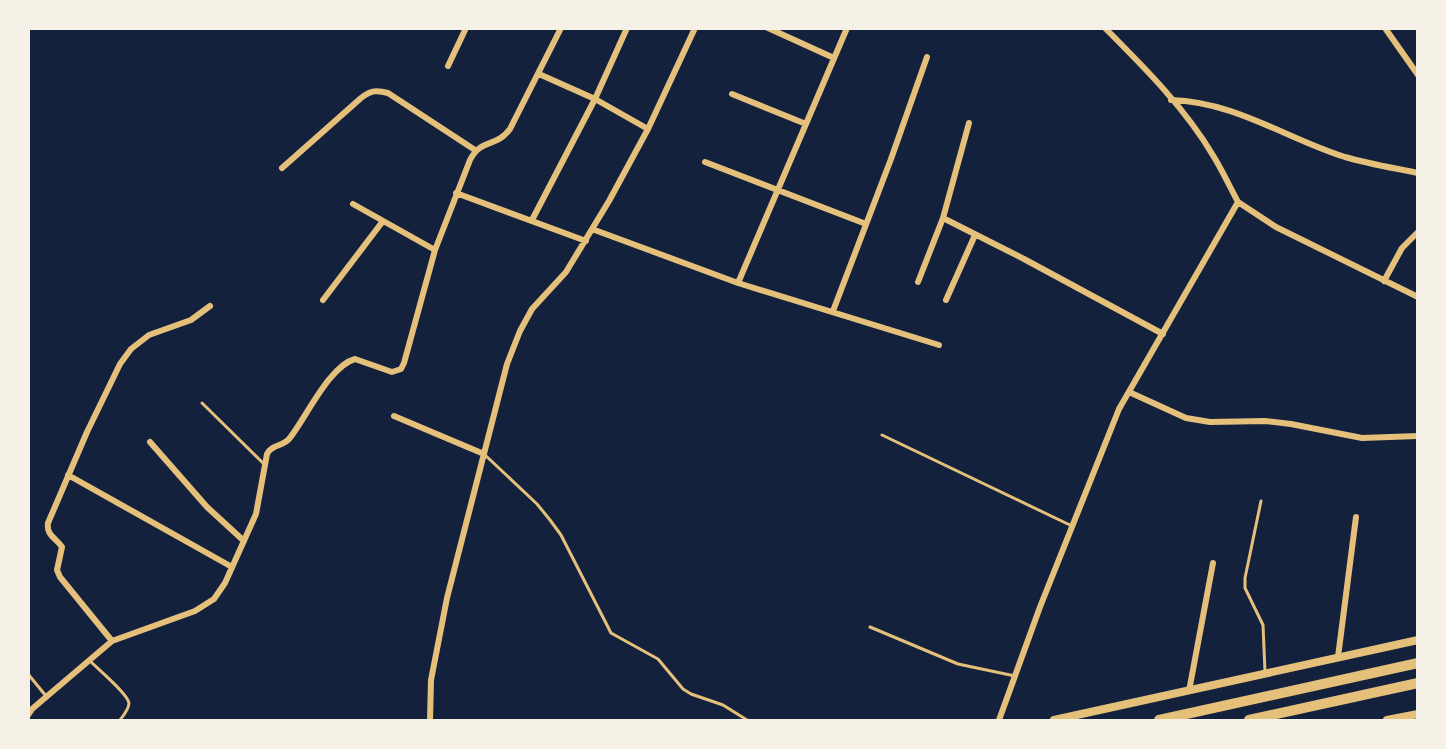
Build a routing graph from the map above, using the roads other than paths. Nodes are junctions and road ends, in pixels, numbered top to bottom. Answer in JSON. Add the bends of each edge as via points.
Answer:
{"nodes":[{"id":1,"x":466,"y":28,"type":"edge"},
{"id":2,"x":561,"y":28,"type":"edge"},
{"id":3,"x":627,"y":28,"type":"edge"},
{"id":4,"x":694,"y":28,"type":"edge"},
{"id":5,"x":768,"y":28,"type":"edge"},
{"id":6,"x":847,"y":28,"type":"edge"},
{"id":7,"x":1105,"y":28,"type":"edge"},
{"id":8,"x":1385,"y":28,"type":"edge"},
{"id":9,"x":927,"y":57,"type":"dead end"},
{"id":10,"x":834,"y":58,"type":"junction"},
{"id":11,"x":448,"y":66,"type":"dead end"},
{"id":12,"x":539,"y":74,"type":"junction"},
{"id":13,"x":1418,"y":75,"type":"edge"},
{"id":14,"x":732,"y":94,"type":"dead end"},
{"id":15,"x":595,"y":99,"type":"junction"},
{"id":16,"x":1171,"y":100,"type":"junction"},
{"id":17,"x":969,"y":123,"type":"dead end"},
{"id":18,"x":806,"y":124,"type":"junction"},
{"id":19,"x":648,"y":129,"type":"junction"},
{"id":20,"x":475,"y":150,"type":"junction"},
{"id":21,"x":705,"y":162,"type":"dead end"},
{"id":22,"x":282,"y":168,"type":"dead end"},
{"id":23,"x":1418,"y":173,"type":"edge"},
{"id":24,"x":778,"y":191,"type":"junction"},
{"id":25,"x":456,"y":193,"type":"junction"},
{"id":26,"x":1238,"y":202,"type":"junction"},
{"id":27,"x":352,"y":204,"type":"dead end"},
{"id":28,"x":943,"y":218,"type":"junction"},
{"id":29,"x":532,"y":220,"type":"junction"},
{"id":30,"x":382,"y":221,"type":"junction"},
{"id":31,"x":866,"y":224,"type":"junction"},
{"id":32,"x":592,"y":229,"type":"junction"},
{"id":33,"x":1418,"y":232,"type":"edge"},
{"id":34,"x":975,"y":234,"type":"junction"},
{"id":35,"x":586,"y":241,"type":"junction"},
{"id":36,"x":435,"y":250,"type":"junction"},
{"id":37,"x":1384,"y":281,"type":"junction"},
{"id":38,"x":918,"y":282,"type":"dead end"},
{"id":39,"x":738,"y":283,"type":"junction"},
{"id":40,"x":1418,"y":297,"type":"edge"},
{"id":41,"x":323,"y":300,"type":"dead end"},
{"id":42,"x":946,"y":300,"type":"dead end"},
{"id":43,"x":210,"y":306,"type":"dead end"},
{"id":44,"x":833,"y":311,"type":"junction"},
{"id":45,"x":1162,"y":333,"type":"junction"},
{"id":46,"x":939,"y":345,"type":"dead end"},
{"id":47,"x":1129,"y":392,"type":"junction"},
{"id":48,"x":202,"y":402,"type":"dead end"},
{"id":49,"x":394,"y":416,"type":"dead end"},
{"id":50,"x":882,"y":435,"type":"dead end"},
{"id":51,"x":1418,"y":435,"type":"edge"},
{"id":52,"x":150,"y":442,"type":"dead end"},
{"id":53,"x":484,"y":454,"type":"junction"},
{"id":54,"x":265,"y":465,"type":"junction"},
{"id":55,"x":68,"y":475,"type":"junction"},
{"id":56,"x":1261,"y":501,"type":"dead end"},
{"id":57,"x":1356,"y":517,"type":"dead end"},
{"id":58,"x":1072,"y":526,"type":"junction"},
{"id":59,"x":244,"y":541,"type":"junction"},
{"id":60,"x":1213,"y":564,"type":"dead end"},
{"id":61,"x":232,"y":567,"type":"junction"},
{"id":62,"x":870,"y":627,"type":"dead end"},
{"id":63,"x":1418,"y":640,"type":"edge"},
{"id":64,"x":112,"y":641,"type":"junction"},
{"id":65,"x":1338,"y":657,"type":"junction"},
{"id":66,"x":89,"y":660,"type":"junction"},
{"id":67,"x":1418,"y":663,"type":"edge"},
{"id":68,"x":1265,"y":672,"type":"junction"},
{"id":69,"x":28,"y":674,"type":"edge"},
{"id":70,"x":1016,"y":676,"type":"junction"},
{"id":71,"x":1418,"y":683,"type":"edge"},
{"id":72,"x":1189,"y":691,"type":"junction"},
{"id":73,"x":46,"y":697,"type":"junction"},
{"id":74,"x":1418,"y":714,"type":"edge"},
{"id":75,"x":28,"y":715,"type":"edge"},
{"id":76,"x":120,"y":720,"type":"edge"},
{"id":77,"x":430,"y":720,"type":"edge"},
{"id":78,"x":747,"y":720,"type":"edge"},
{"id":79,"x":999,"y":720,"type":"edge"},
{"id":80,"x":1054,"y":720,"type":"edge"},
{"id":81,"x":1159,"y":720,"type":"edge"},
{"id":82,"x":1249,"y":720,"type":"edge"},
{"id":83,"x":1387,"y":720,"type":"edge"}],
"edges":[{"from":1,"to":11,"type":"street"},
{"from":2,"to":12,"type":"street"},
{"from":3,"to":15,"type":"street"},
{"from":4,"to":19,"type":"street"},
{"from":5,"to":10,"type":"street"},
{"from":6,"to":10,"type":"street"},
{"from":7,"to":16,"type":"street"},
{"from":8,"to":13,"type":"street"},
{"from":9,"to":31,"type":"street"},
{"from":10,"to":18,"type":"street"},
{"from":12,"to":15,"type":"street"},
{"from":12,"to":20,"type":"street","via":[[504,137]]},
{"from":14,"to":18,"type":"street"},
{"from":15,"to":19,"type":"street"},
{"from":15,"to":29,"type":"street"},
{"from":16,"to":23,"type":"street","via":[[1209,104],[1346,157]]},
{"from":16,"to":26,"type":"street","via":[[1213,156]]},
{"from":17,"to":28,"type":"street"},
{"from":18,"to":24,"type":"street"},
{"from":19,"to":32,"type":"street"},
{"from":20,"to":22,"type":"street","via":[[378,90],[361,98]]},
{"from":20,"to":25,"type":"street"},
{"from":21,"to":24,"type":"street"},
{"from":24,"to":31,"type":"street"},
{"from":24,"to":39,"type":"street"},
{"from":25,"to":29,"type":"street"},
{"from":25,"to":36,"type":"street"},
{"from":26,"to":37,"type":"street","via":[[1276,226]]},
{"from":26,"to":45,"type":"street"},
{"from":27,"to":30,"type":"street"},
{"from":28,"to":34,"type":"street"},
{"from":28,"to":38,"type":"street"},
{"from":29,"to":35,"type":"street"},
{"from":30,"to":36,"type":"street"},
{"from":30,"to":41,"type":"street"},
{"from":31,"to":44,"type":"street"},
{"from":32,"to":35,"type":"street"},
{"from":32,"to":39,"type":"street"},
{"from":33,"to":37,"type":"street","via":[[1402,248]]},
{"from":34,"to":42,"type":"street"},
{"from":34,"to":45,"type":"street"},
{"from":35,"to":53,"type":"street","via":[[566,272],[532,309],[520,331],[507,364]]},
{"from":36,"to":54,"type":"street","via":[[401,369],[392,372],[355,359],[339,367],[288,440],[270,448]]},
{"from":37,"to":40,"type":"street"},
{"from":39,"to":44,"type":"street"},
{"from":43,"to":55,"type":"street","via":[[191,320],[149,335],[131,349],[120,364]]},
{"from":44,"to":46,"type":"street"},
{"from":45,"to":47,"type":"street"},
{"from":47,"to":51,"type":"street","via":[[1186,418],[1291,424],[1362,438]]},
{"from":47,"to":58,"type":"street"},
{"from":48,"to":54,"type":"lane"},
{"from":49,"to":53,"type":"street"},
{"from":50,"to":58,"type":"lane"},
{"from":52,"to":59,"type":"street","via":[[207,507]]},
{"from":53,"to":77,"type":"street","via":[[447,598],[431,680]]},
{"from":53,"to":78,"type":"lane","via":[[537,504],[561,535],[611,633],[658,659],[691,694],[723,705]]},
{"from":54,"to":59,"type":"street","via":[[256,514]]},
{"from":55,"to":61,"type":"street"},
{"from":55,"to":64,"type":"street","via":[[47,530],[62,547],[57,570]]},
{"from":56,"to":68,"type":"lane","via":[[1245,588],[1263,625]]},
{"from":57,"to":65,"type":"street"},
{"from":58,"to":70,"type":"street"},
{"from":59,"to":61,"type":"street"},
{"from":60,"to":72,"type":"street"},
{"from":61,"to":64,"type":"street","via":[[214,599],[195,611]]},
{"from":62,"to":70,"type":"lane","via":[[958,664]]},
{"from":63,"to":65,"type":"street"},
{"from":64,"to":66,"type":"street"},
{"from":65,"to":68,"type":"street"},
{"from":66,"to":73,"type":"street"},
{"from":66,"to":76,"type":"lane","via":[[125,694],[128,709]]},
{"from":67,"to":81,"type":"highway"},
{"from":68,"to":72,"type":"street"},
{"from":69,"to":73,"type":"lane"},
{"from":70,"to":79,"type":"street"},
{"from":71,"to":82,"type":"highway"},
{"from":72,"to":80,"type":"street"},
{"from":73,"to":75,"type":"street"},
{"from":74,"to":83,"type":"street"}]}
